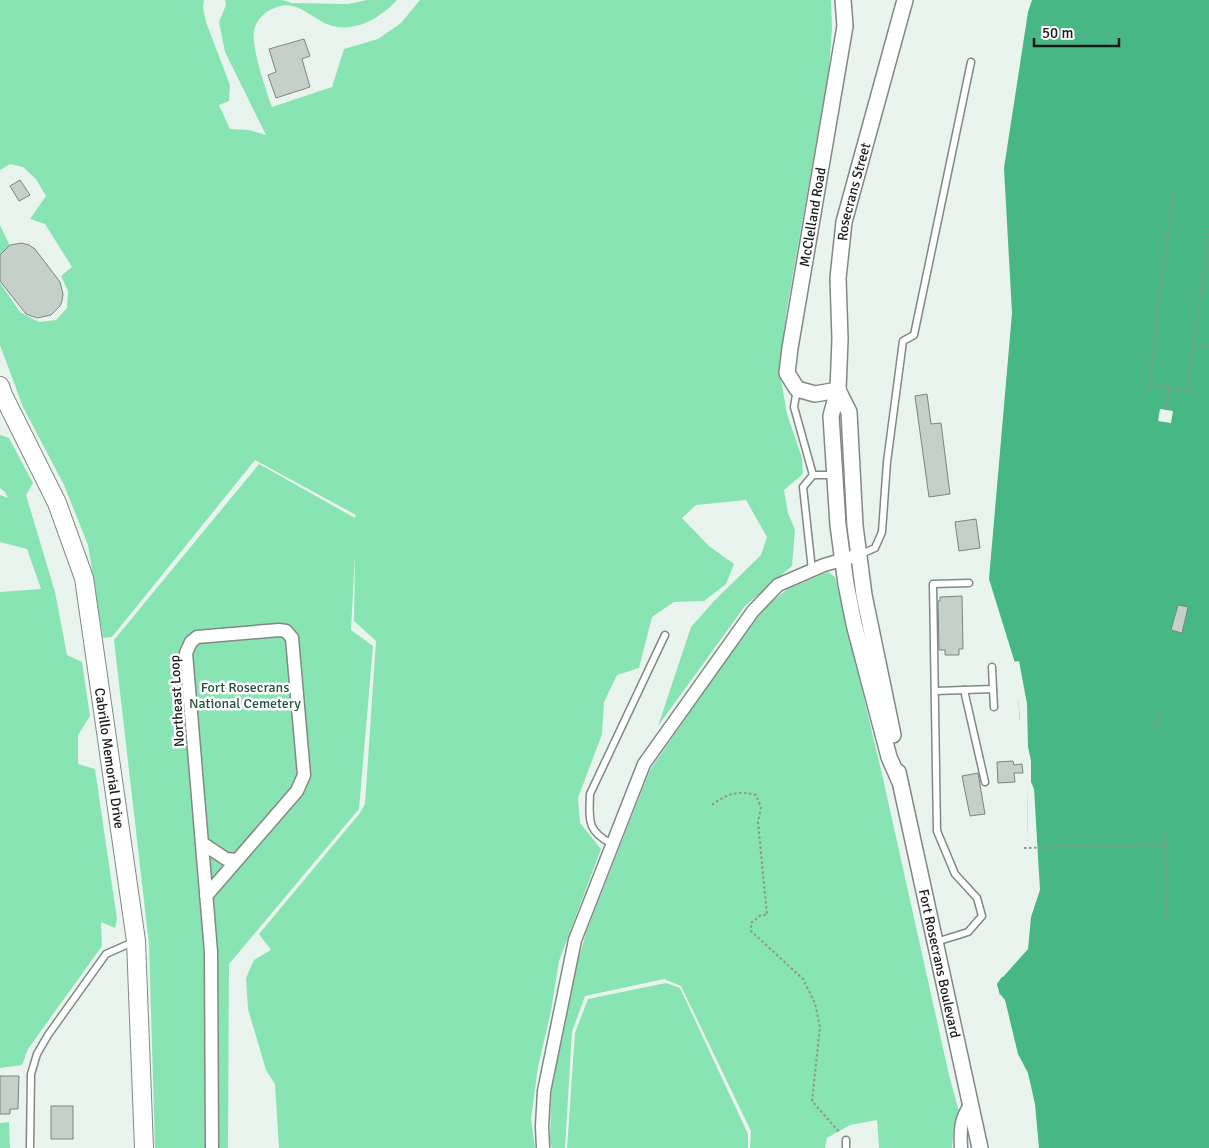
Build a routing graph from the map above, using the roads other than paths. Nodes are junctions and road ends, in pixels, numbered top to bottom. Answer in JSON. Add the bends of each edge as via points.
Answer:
{"nodes":[{"id":1,"x":843,"y":0,"type":"edge"},
{"id":2,"x":905,"y":0,"type":"edge"},
{"id":3,"x":971,"y":62,"type":"dead end"},
{"id":4,"x":0,"y":386,"type":"edge"},
{"id":5,"x":797,"y":389,"type":"junction"},
{"id":6,"x":838,"y":390,"type":"junction"},
{"id":7,"x":813,"y":475,"type":"junction"},
{"id":8,"x":834,"y":475,"type":"junction"},
{"id":9,"x":859,"y":555,"type":"junction"},
{"id":10,"x":842,"y":559,"type":"junction"},
{"id":11,"x":812,"y":570,"type":"junction"},
{"id":12,"x":969,"y":583,"type":"dead end"},
{"id":13,"x":665,"y":635,"type":"dead end"},
{"id":14,"x":992,"y":667,"type":"dead end"},
{"id":15,"x":992,"y":689,"type":"junction"},
{"id":16,"x":964,"y":690,"type":"junction"},
{"id":17,"x":935,"y":691,"type":"junction"},
{"id":18,"x":994,"y":707,"type":"dead end"},
{"id":19,"x":899,"y":780,"type":"junction"},
{"id":20,"x":984,"y":782,"type":"dead end"},
{"id":21,"x":202,"y":843,"type":"junction"},
{"id":22,"x":612,"y":844,"type":"junction"},
{"id":23,"x":238,"y":858,"type":"junction"},
{"id":24,"x":206,"y":896,"type":"junction"},
{"id":25,"x":136,"y":941,"type":"junction"},
{"id":26,"x":936,"y":942,"type":"junction"},
{"id":27,"x":971,"y":1104,"type":"junction"},
{"id":28,"x":846,"y":1140,"type":"road end"},
{"id":29,"x":30,"y":1148,"type":"edge"},
{"id":30,"x":144,"y":1148,"type":"edge"},
{"id":31,"x":212,"y":1148,"type":"edge"},
{"id":32,"x":543,"y":1148,"type":"edge"},
{"id":33,"x":846,"y":1148,"type":"edge"},
{"id":34,"x":961,"y":1148,"type":"edge"},
{"id":35,"x":980,"y":1148,"type":"edge"}],
"edges":[{"from":1,"to":5,"type":"street","name":"McClelland Road","via":[[845,26],[787,373]]},
{"from":2,"to":6,"type":"street","name":"Rosecrans Street","via":[[844,222],[838,278]]},
{"from":3,"to":9,"type":"lane","via":[[914,334],[903,341],[887,462],[882,532],[874,548]]},
{"from":4,"to":25,"type":"main road","name":"Cabrillo Memorial Drive","via":[[57,503],[84,578]]},
{"from":5,"to":6,"type":"street","via":[[815,394]]},
{"from":5,"to":7,"type":"lane","via":[[794,407]]},
{"from":6,"to":8,"type":"street","name":"Rosecrans Street","via":[[831,416]]},
{"from":6,"to":9,"type":"street","via":[[850,412]]},
{"from":7,"to":8,"type":"lane"},
{"from":7,"to":11,"type":"lane","via":[[803,487]]},
{"from":8,"to":10,"type":"street","name":"Rosecrans Street"},
{"from":9,"to":10,"type":"street"},
{"from":9,"to":19,"type":"street","name":"Fort Rosecrans Boulevard"},
{"from":10,"to":11,"type":"street"},
{"from":10,"to":19,"type":"street","name":"Fort Rosecrans Boulevard","via":[[854,624],[889,757]]},
{"from":11,"to":22,"type":"street","via":[[778,585],[753,611],[644,764]]},
{"from":12,"to":17,"type":"lane","via":[[933,584]]},
{"from":13,"to":22,"type":"lane","via":[[590,794],[590,820],[599,837]]},
{"from":14,"to":15,"type":"lane"},
{"from":15,"to":16,"type":"lane"},
{"from":15,"to":18,"type":"lane"},
{"from":16,"to":17,"type":"lane"},
{"from":16,"to":20,"type":"lane"},
{"from":17,"to":26,"type":"lane","via":[[937,831],[956,874],[977,898],[982,916],[968,932]]},
{"from":19,"to":26,"type":"street","name":"Fort Rosecrans Boulevard"},
{"from":21,"to":23,"type":"street","via":[[226,859]]},
{"from":21,"to":23,"type":"street","name":"Northeast Loop","via":[[186,653],[197,637],[286,631],[292,638],[304,775],[297,791]]},
{"from":21,"to":24,"type":"street","name":"Northeast Loop"},
{"from":22,"to":32,"type":"street","via":[[575,940],[544,1091]]},
{"from":23,"to":24,"type":"street","name":"Northeast Loop"},
{"from":24,"to":31,"type":"street","via":[[211,952]]},
{"from":25,"to":29,"type":"lane","via":[[106,954],[37,1054],[31,1074]]},
{"from":25,"to":30,"type":"main road","name":"Cabrillo Memorial Drive"},
{"from":26,"to":27,"type":"street","name":"Fort Rosecrans Boulevard"},
{"from":27,"to":34,"type":"street","via":[[960,1124]]},
{"from":27,"to":35,"type":"street","name":"Fort Rosecrans Boulevard"},
{"from":28,"to":33,"type":"lane"}]}
